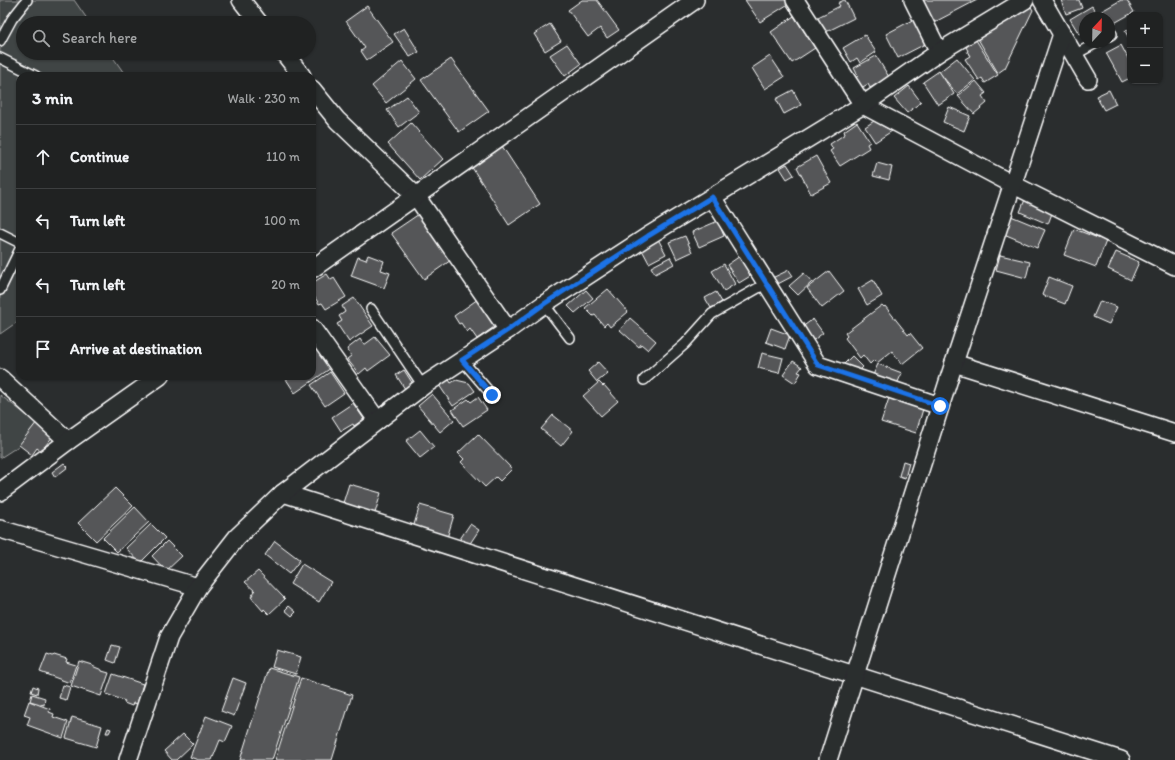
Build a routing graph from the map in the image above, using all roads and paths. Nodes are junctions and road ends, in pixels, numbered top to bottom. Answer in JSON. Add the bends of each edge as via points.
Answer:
{"nodes":[{"id":1,"x":27,"y":0,"type":"edge"},
{"id":2,"x":241,"y":0,"type":"edge"},
{"id":3,"x":695,"y":0,"type":"edge"},
{"id":4,"x":795,"y":0,"type":"edge"},
{"id":5,"x":913,"y":0,"type":"edge"},
{"id":6,"x":1025,"y":0,"type":"edge"},
{"id":7,"x":1042,"y":0,"type":"edge"},
{"id":8,"x":254,"y":16,"type":"edge"},
{"id":9,"x":1062,"y":34,"type":"junction"},
{"id":10,"x":0,"y":41,"type":"edge"},
{"id":11,"x":1087,"y":48,"type":"edge"},
{"id":12,"x":939,"y":52,"type":"junction"},
{"id":13,"x":1074,"y":55,"type":"junction"},
{"id":14,"x":0,"y":58,"type":"edge"},
{"id":15,"x":289,"y":60,"type":"edge"},
{"id":16,"x":28,"y":72,"type":"edge"},
{"id":17,"x":299,"y":72,"type":"edge"},
{"id":18,"x":1088,"y":79,"type":"dead end"},
{"id":19,"x":316,"y":93,"type":"edge"},
{"id":20,"x":863,"y":105,"type":"junction"},
{"id":21,"x":1012,"y":184,"type":"junction"},
{"id":22,"x":416,"y":196,"type":"junction"},
{"id":23,"x":712,"y":197,"type":"junction"},
{"id":24,"x":0,"y":233,"type":"edge"},
{"id":25,"x":16,"y":241,"type":"edge"},
{"id":26,"x":16,"y":257,"type":"edge"},
{"id":27,"x":316,"y":266,"type":"edge"},
{"id":28,"x":1175,"y":266,"type":"edge"},
{"id":29,"x":767,"y":283,"type":"junction"},
{"id":30,"x":0,"y":290,"type":"edge"},
{"id":31,"x":544,"y":304,"type":"junction"},
{"id":32,"x":371,"y":309,"type":"dead end"},
{"id":33,"x":508,"y":330,"type":"junction"},
{"id":34,"x":316,"y":334,"type":"edge"},
{"id":35,"x":570,"y":338,"type":"dead end"},
{"id":36,"x":462,"y":360,"type":"junction"},
{"id":37,"x":954,"y":363,"type":"junction"},
{"id":38,"x":0,"y":378,"type":"edge"},
{"id":39,"x":154,"y":380,"type":"edge"},
{"id":40,"x":644,"y":380,"type":"dead end"},
{"id":41,"x":423,"y":386,"type":"junction"},
{"id":42,"x":492,"y":395,"type":"dead end"},
{"id":43,"x":940,"y":406,"type":"junction"},
{"id":44,"x":377,"y":420,"type":"junction"},
{"id":45,"x":1175,"y":433,"type":"edge"},
{"id":46,"x":68,"y":441,"type":"junction"},
{"id":47,"x":0,"y":492,"type":"edge"},
{"id":48,"x":283,"y":493,"type":"junction"},
{"id":49,"x":0,"y":529,"type":"edge"},
{"id":50,"x":198,"y":587,"type":"junction"},
{"id":51,"x":854,"y":676,"type":"junction"},
{"id":52,"x":128,"y":760,"type":"edge"},
{"id":53,"x":828,"y":760,"type":"edge"},
{"id":54,"x":1121,"y":760,"type":"edge"}],
"edges":[{"from":1,"to":10,"type":"lane","via":[[12,19]]},
{"from":2,"to":8,"type":"street"},
{"from":3,"to":22,"type":"street"},
{"from":4,"to":20,"type":"street"},
{"from":5,"to":12,"type":"street"},
{"from":6,"to":12,"type":"street"},
{"from":7,"to":9,"type":"street"},
{"from":9,"to":13,"type":"street"},
{"from":9,"to":21,"type":"street"},
{"from":11,"to":13,"type":"lane"},
{"from":12,"to":20,"type":"street"},
{"from":13,"to":18,"type":"street"},
{"from":14,"to":16,"type":"lane"},
{"from":15,"to":17,"type":"street"},
{"from":19,"to":22,"type":"street","via":[[337,120]]},
{"from":20,"to":21,"type":"street"},
{"from":20,"to":23,"type":"street"},
{"from":21,"to":28,"type":"street"},
{"from":21,"to":37,"type":"street"},
{"from":22,"to":27,"type":"street"},
{"from":22,"to":33,"type":"street"},
{"from":23,"to":29,"type":"street"},
{"from":23,"to":31,"type":"street"},
{"from":24,"to":25,"type":"lane"},
{"from":26,"to":30,"type":"lane"},
{"from":29,"to":40,"type":"lane","via":[[712,314],[685,344]]},
{"from":29,"to":43,"type":"street","via":[[818,365]]},
{"from":31,"to":33,"type":"street"},
{"from":31,"to":35,"type":"lane"},
{"from":32,"to":41,"type":"lane"},
{"from":33,"to":36,"type":"street"},
{"from":34,"to":44,"type":"street"},
{"from":36,"to":41,"type":"street"},
{"from":36,"to":42,"type":"lane"},
{"from":37,"to":43,"type":"street"},
{"from":37,"to":45,"type":"street"},
{"from":38,"to":46,"type":"street"},
{"from":39,"to":46,"type":"street"},
{"from":41,"to":44,"type":"street"},
{"from":43,"to":51,"type":"street"},
{"from":44,"to":48,"type":"street"},
{"from":46,"to":47,"type":"street"},
{"from":48,"to":50,"type":"street","via":[[237,537]]},
{"from":48,"to":51,"type":"street"},
{"from":49,"to":50,"type":"street"},
{"from":50,"to":52,"type":"street","via":[[170,637]]},
{"from":51,"to":53,"type":"street"},
{"from":51,"to":54,"type":"street"}]}
